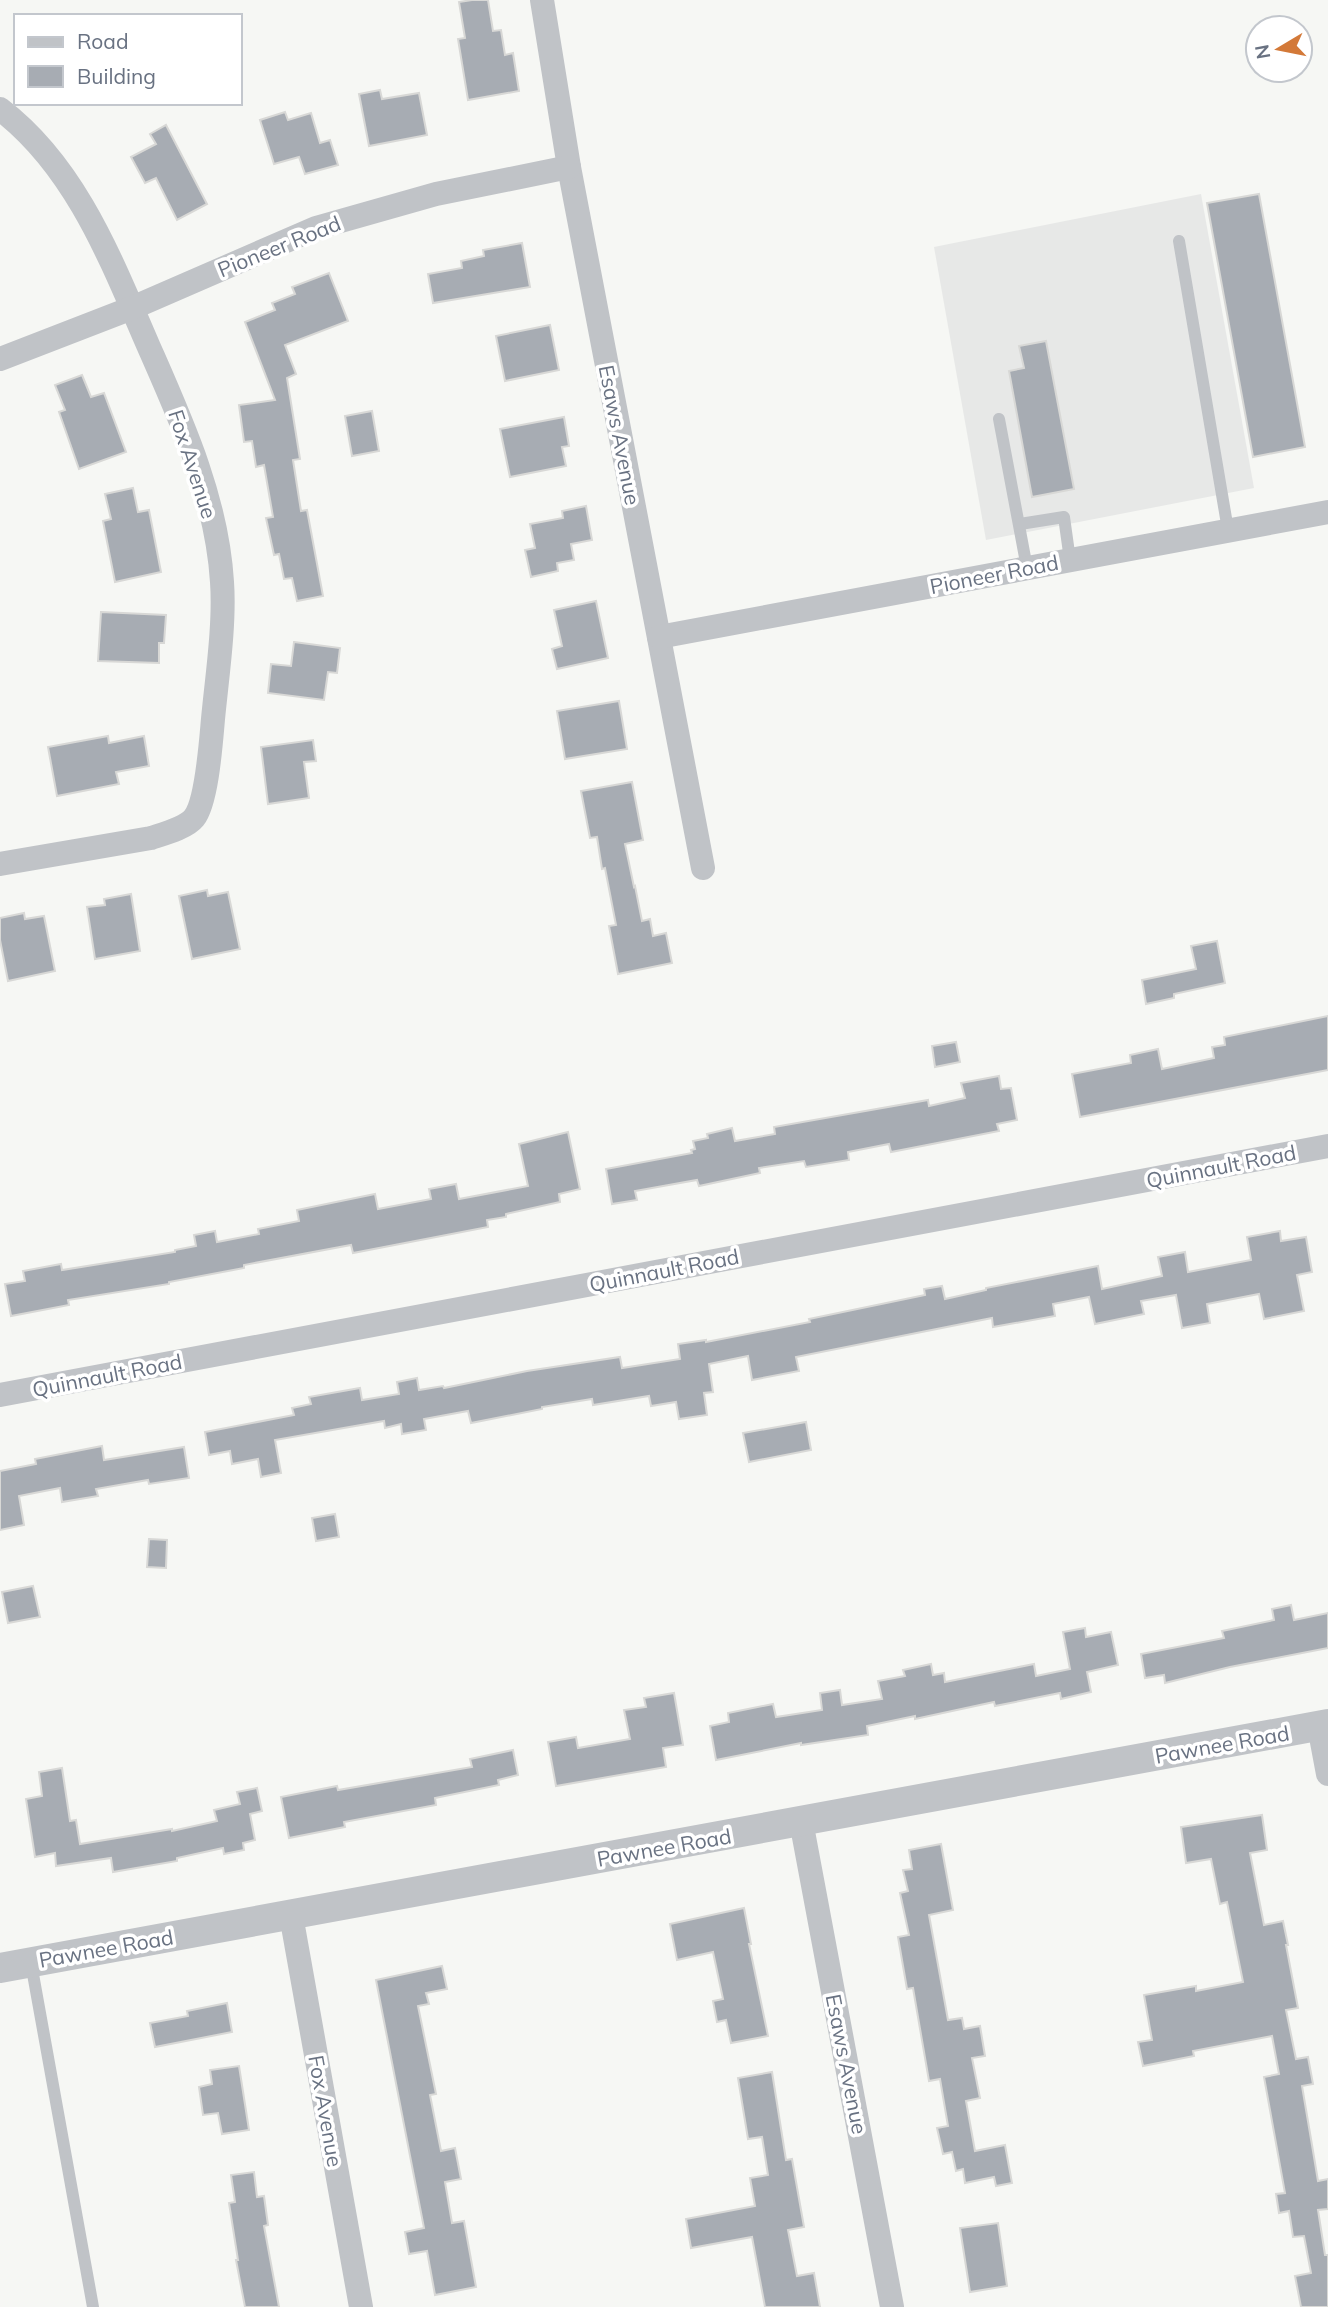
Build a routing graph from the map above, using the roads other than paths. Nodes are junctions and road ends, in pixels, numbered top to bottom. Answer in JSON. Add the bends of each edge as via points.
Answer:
{"nodes":[{"id":1,"x":542,"y":0,"type":"edge"},
{"id":2,"x":0,"y":109,"type":"edge"},
{"id":3,"x":569,"y":167,"type":"junction"},
{"id":4,"x":1179,"y":241,"type":"dead end"},
{"id":5,"x":132,"y":308,"type":"junction"},
{"id":6,"x":0,"y":359,"type":"edge"},
{"id":7,"x":999,"y":419,"type":"dead end"},
{"id":8,"x":1328,"y":512,"type":"edge"},
{"id":9,"x":1020,"y":524,"type":"junction"},
{"id":10,"x":1228,"y":530,"type":"junction"},
{"id":11,"x":1070,"y":560,"type":"junction"},
{"id":12,"x":1027,"y":568,"type":"junction"},
{"id":13,"x":659,"y":637,"type":"junction"},
{"id":14,"x":0,"y":864,"type":"edge"},
{"id":15,"x":703,"y":868,"type":"dead end"},
{"id":16,"x":1328,"y":1146,"type":"edge"},
{"id":17,"x":0,"y":1395,"type":"edge"},
{"id":18,"x":1324,"y":1725,"type":"edge"},
{"id":19,"x":1328,"y":1774,"type":"edge"},
{"id":20,"x":801,"y":1821,"type":"junction"},
{"id":21,"x":291,"y":1915,"type":"junction"},
{"id":22,"x":31,"y":1962,"type":"junction"},
{"id":23,"x":0,"y":1968,"type":"edge"},
{"id":24,"x":93,"y":2307,"type":"edge"},
{"id":25,"x":361,"y":2307,"type":"edge"},
{"id":26,"x":892,"y":2307,"type":"edge"}],
"edges":[{"from":1,"to":3,"type":"street","name":"Esaws Avenue"},
{"from":2,"to":5,"type":"street","name":"Fox Avenue","via":[[49,158],[80,201]]},
{"from":3,"to":5,"type":"street","name":"Pioneer Road","via":[[436,194],[316,228]]},
{"from":3,"to":13,"type":"street","name":"Esaws Avenue"},
{"from":4,"to":10,"type":"lane"},
{"from":5,"to":6,"type":"street","name":"Pioneer Road"},
{"from":5,"to":14,"type":"street","name":"Fox Avenue","via":[[201,478],[223,583],[204,793],[194,818],[173,831]]},
{"from":7,"to":9,"type":"lane"},
{"from":8,"to":10,"type":"street","name":"Pioneer Road"},
{"from":9,"to":11,"type":"lane","via":[[1064,517]]},
{"from":9,"to":12,"type":"lane"},
{"from":10,"to":11,"type":"street","name":"Pioneer Road"},
{"from":11,"to":12,"type":"street","name":"Pioneer Road"},
{"from":12,"to":13,"type":"street","name":"Pioneer Road"},
{"from":13,"to":15,"type":"street","name":"Esaws Avenue"},
{"from":16,"to":17,"type":"street","name":"Quinnault Road"},
{"from":18,"to":19,"type":"street"},
{"from":18,"to":20,"type":"street","name":"Pawnee Road"},
{"from":20,"to":21,"type":"street","name":"Pawnee Road"},
{"from":20,"to":26,"type":"street","name":"Esaws Avenue"},
{"from":21,"to":22,"type":"street","name":"Pawnee Road"},
{"from":21,"to":25,"type":"street","name":"Fox Avenue"},
{"from":22,"to":23,"type":"street","name":"Pawnee Road"},
{"from":22,"to":24,"type":"lane"}]}
